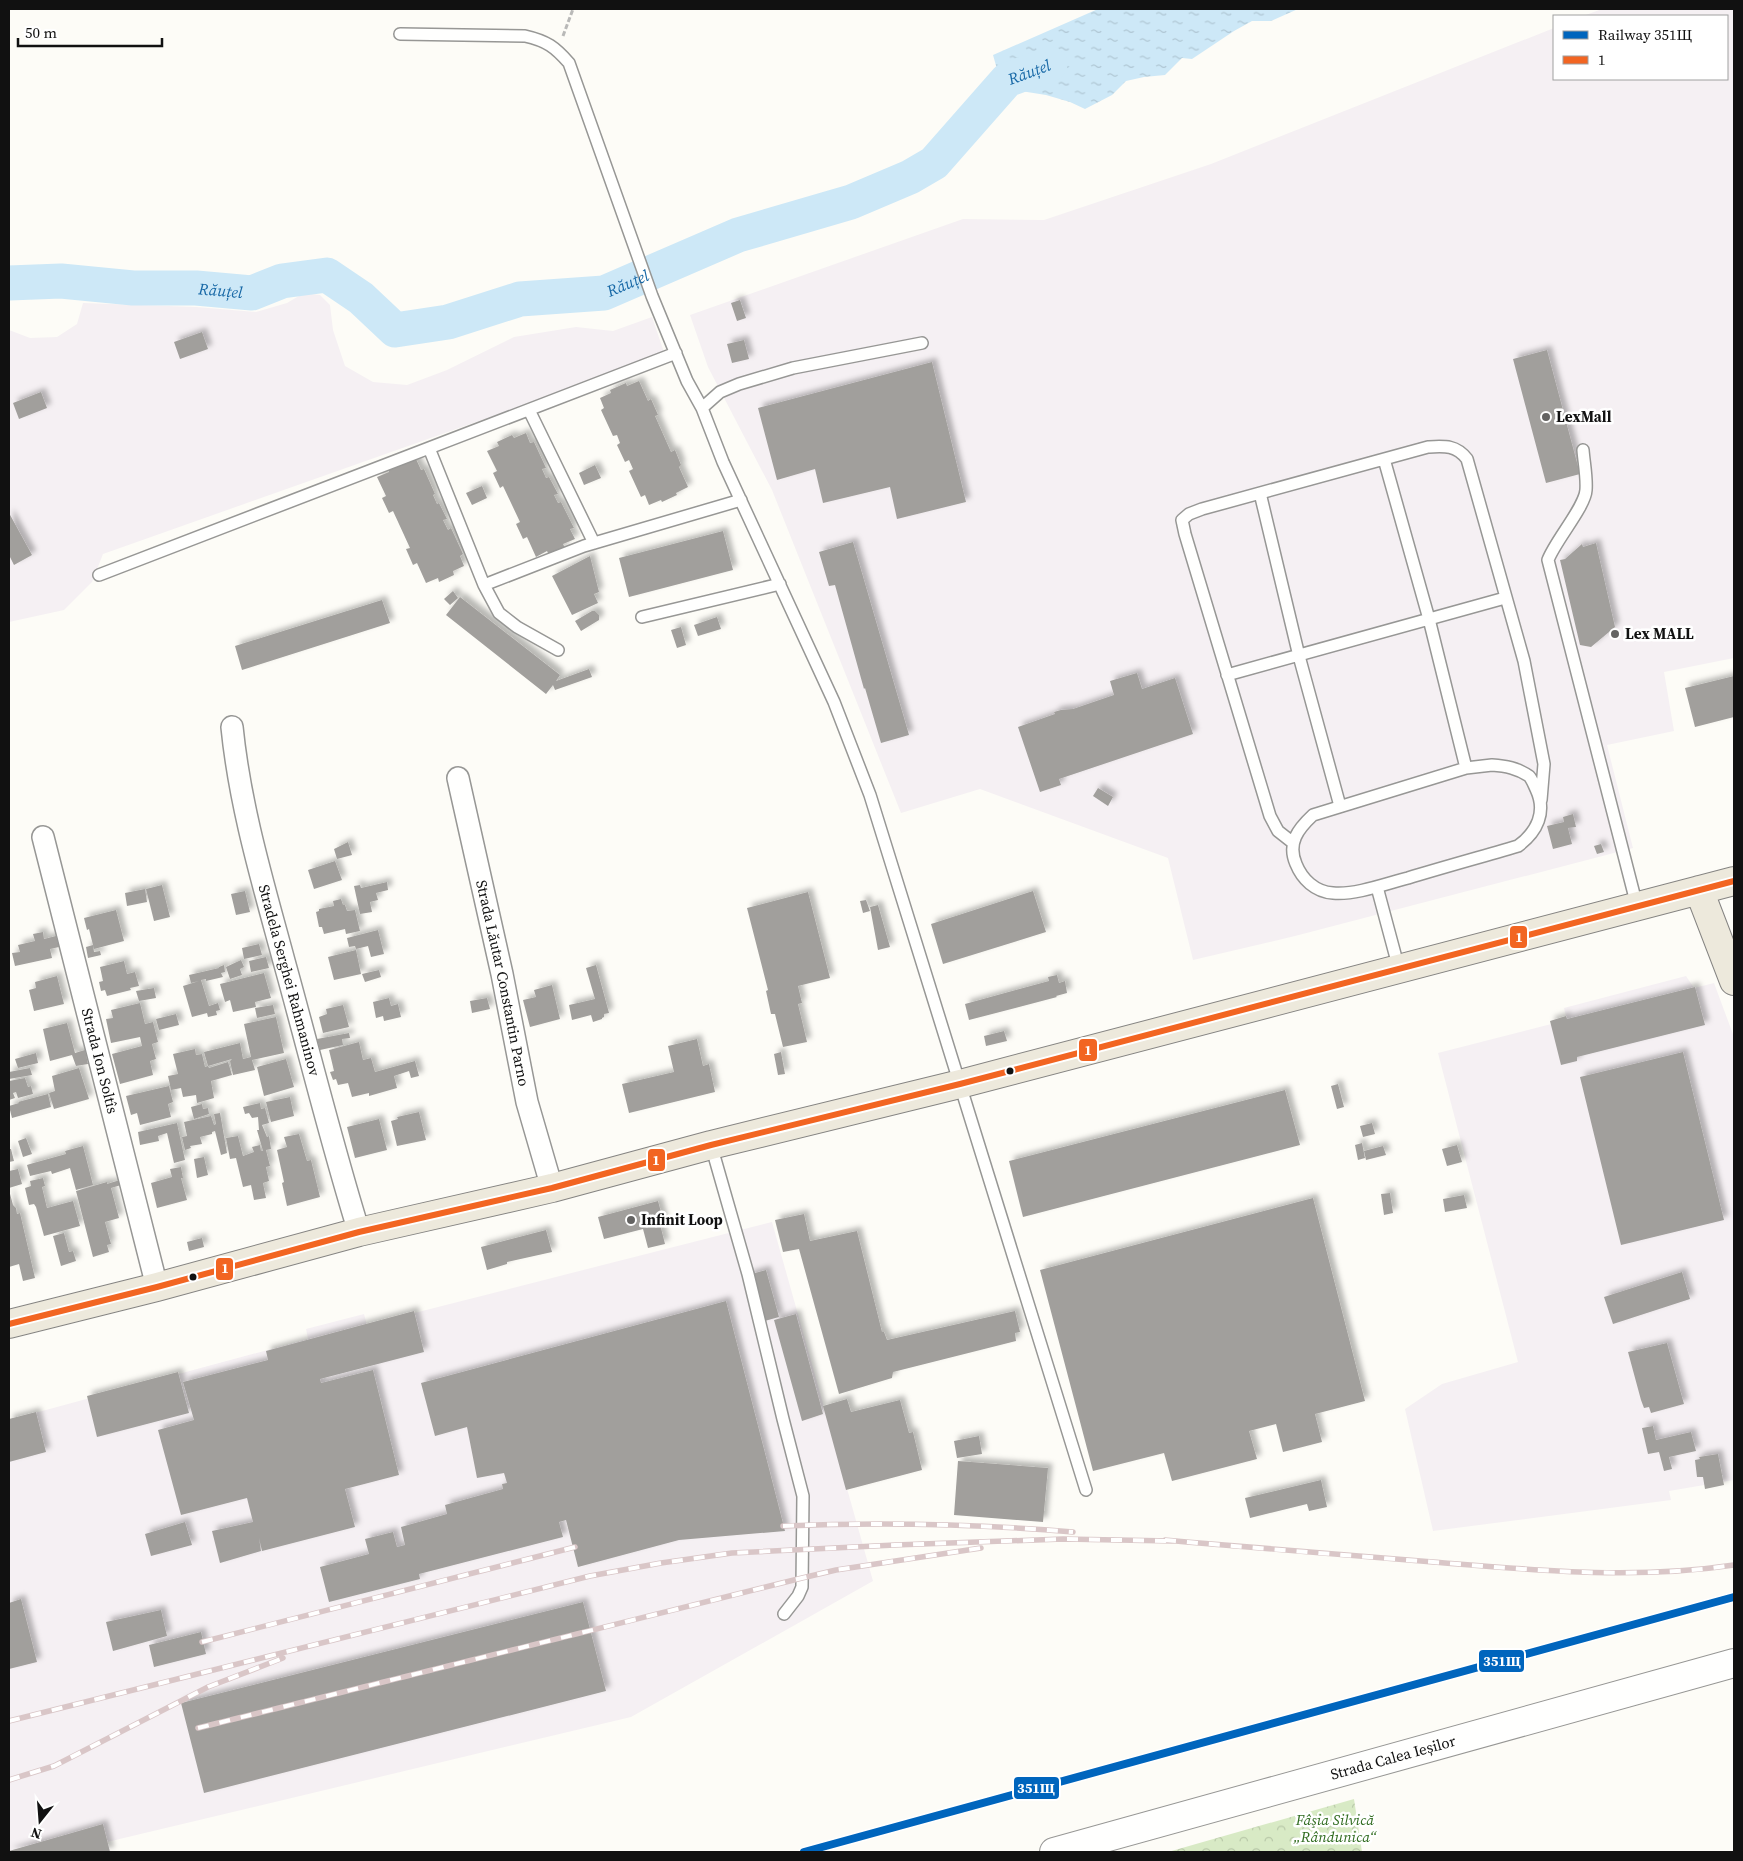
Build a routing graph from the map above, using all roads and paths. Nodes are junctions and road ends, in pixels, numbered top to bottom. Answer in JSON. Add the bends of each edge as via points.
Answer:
{"nodes":[{"id":1,"x":573,"y":9,"type":"edge"},
{"id":2,"x":400,"y":34,"type":"dead end"},
{"id":3,"x":558,"y":50,"type":"junction"},
{"id":4,"x":922,"y":343,"type":"dead end"},
{"id":5,"x":676,"y":354,"type":"junction"},
{"id":6,"x":702,"y":408,"type":"junction"},
{"id":7,"x":529,"y":410,"type":"junction"},
{"id":8,"x":429,"y":448,"type":"junction"},
{"id":9,"x":1583,"y":450,"type":"dead end"},
{"id":10,"x":1384,"y":459,"type":"junction"},
{"id":11,"x":1260,"y":493,"type":"junction"},
{"id":12,"x":740,"y":500,"type":"junction"},
{"id":13,"x":594,"y":543,"type":"junction"},
{"id":14,"x":99,"y":575,"type":"dead end"},
{"id":15,"x":780,"y":584,"type":"junction"},
{"id":16,"x":484,"y":585,"type":"junction"},
{"id":17,"x":1505,"y":598,"type":"junction"},
{"id":18,"x":642,"y":617,"type":"dead end"},
{"id":19,"x":1429,"y":619,"type":"junction"},
{"id":20,"x":558,"y":650,"type":"dead end"},
{"id":21,"x":1299,"y":656,"type":"junction"},
{"id":22,"x":1227,"y":675,"type":"junction"},
{"id":23,"x":232,"y":727,"type":"dead end"},
{"id":24,"x":1466,"y":768,"type":"junction"},
{"id":25,"x":458,"y":778,"type":"dead end"},
{"id":26,"x":1541,"y":800,"type":"junction"},
{"id":27,"x":1340,"y":806,"type":"junction"},
{"id":28,"x":42,"y":837,"type":"dead end"},
{"id":29,"x":1292,"y":842,"type":"junction"},
{"id":30,"x":1734,"y":881,"type":"edge"},
{"id":31,"x":1377,"y":887,"type":"junction"},
{"id":32,"x":1699,"y":890,"type":"junction"},
{"id":33,"x":1637,"y":906,"type":"junction"},
{"id":34,"x":1399,"y":969,"type":"junction"},
{"id":35,"x":1734,"y":981,"type":"edge"},
{"id":36,"x":960,"y":1084,"type":"junction"},
{"id":37,"x":712,"y":1145,"type":"junction"},
{"id":38,"x":552,"y":1188,"type":"junction"},
{"id":39,"x":359,"y":1232,"type":"junction"},
{"id":40,"x":157,"y":1287,"type":"junction"},
{"id":41,"x":9,"y":1324,"type":"edge"},
{"id":42,"x":1086,"y":1490,"type":"dead end"},
{"id":43,"x":784,"y":1614,"type":"dead end"},
{"id":44,"x":1734,"y":1663,"type":"edge"},
{"id":45,"x":1054,"y":1852,"type":"edge"}],
"edges":[{"from":1,"to":3,"type":"path"},
{"from":2,"to":3,"type":"lane","via":[[526,36],[543,40]]},
{"from":3,"to":5,"type":"lane","via":[[569,63],[652,296]]},
{"from":4,"to":6,"type":"lane","via":[[793,368],[720,392]]},
{"from":5,"to":6,"type":"lane"},
{"from":5,"to":7,"type":"lane"},
{"from":6,"to":12,"type":"lane"},
{"from":7,"to":8,"type":"lane"},
{"from":7,"to":13,"type":"lane"},
{"from":8,"to":14,"type":"lane"},
{"from":8,"to":16,"type":"lane"},
{"from":9,"to":33,"type":"lane","via":[[1586,492],[1548,560]]},
{"from":10,"to":11,"type":"lane"},
{"from":10,"to":17,"type":"lane","via":[[1428,447],[1448,446],[1461,451],[1467,459]]},
{"from":10,"to":19,"type":"lane"},
{"from":11,"to":21,"type":"lane"},
{"from":11,"to":22,"type":"lane","via":[[1202,509],[1182,520]]},
{"from":12,"to":13,"type":"lane"},
{"from":12,"to":15,"type":"lane"},
{"from":13,"to":16,"type":"lane"},
{"from":15,"to":18,"type":"lane"},
{"from":15,"to":36,"type":"lane","via":[[834,702],[870,795]]},
{"from":16,"to":20,"type":"lane","via":[[499,613]]},
{"from":17,"to":19,"type":"lane"},
{"from":17,"to":26,"type":"lane","via":[[1524,661],[1544,764]]},
{"from":19,"to":21,"type":"lane"},
{"from":19,"to":24,"type":"lane"},
{"from":21,"to":22,"type":"lane"},
{"from":21,"to":27,"type":"lane"},
{"from":22,"to":29,"type":"lane","via":[[1270,816],[1278,831]]},
{"from":23,"to":39,"type":"street","name":"Stradela Serghei Rahmaninov","via":[[240,788],[264,892]]},
{"from":24,"to":26,"type":"lane","via":[[1512,767],[1530,777]]},
{"from":24,"to":27,"type":"lane"},
{"from":25,"to":38,"type":"street","name":"Strada Lăutar Constantin Parno","via":[[527,1102]]},
{"from":26,"to":31,"type":"lane","via":[[1534,831],[1518,846]]},
{"from":27,"to":29,"type":"lane","via":[[1313,815],[1300,827]]},
{"from":28,"to":40,"type":"street","name":"Strada Ion Soltîs"},
{"from":29,"to":31,"type":"lane","via":[[1292,855],[1300,874],[1317,889],[1333,893]]},
{"from":30,"to":32,"type":"main road"},
{"from":31,"to":34,"type":"lane"},
{"from":32,"to":33,"type":"main road"},
{"from":32,"to":35,"type":"main road"},
{"from":33,"to":34,"type":"main road"},
{"from":34,"to":36,"type":"main road"},
{"from":36,"to":37,"type":"main road"},
{"from":36,"to":42,"type":"lane"},
{"from":37,"to":38,"type":"main road"},
{"from":37,"to":43,"type":"lane","via":[[803,1496],[802,1587]]},
{"from":38,"to":39,"type":"main road"},
{"from":39,"to":40,"type":"main road"},
{"from":40,"to":41,"type":"main road"},
{"from":44,"to":45,"type":"street","name":"Strada Calea Ieșilor"}]}
